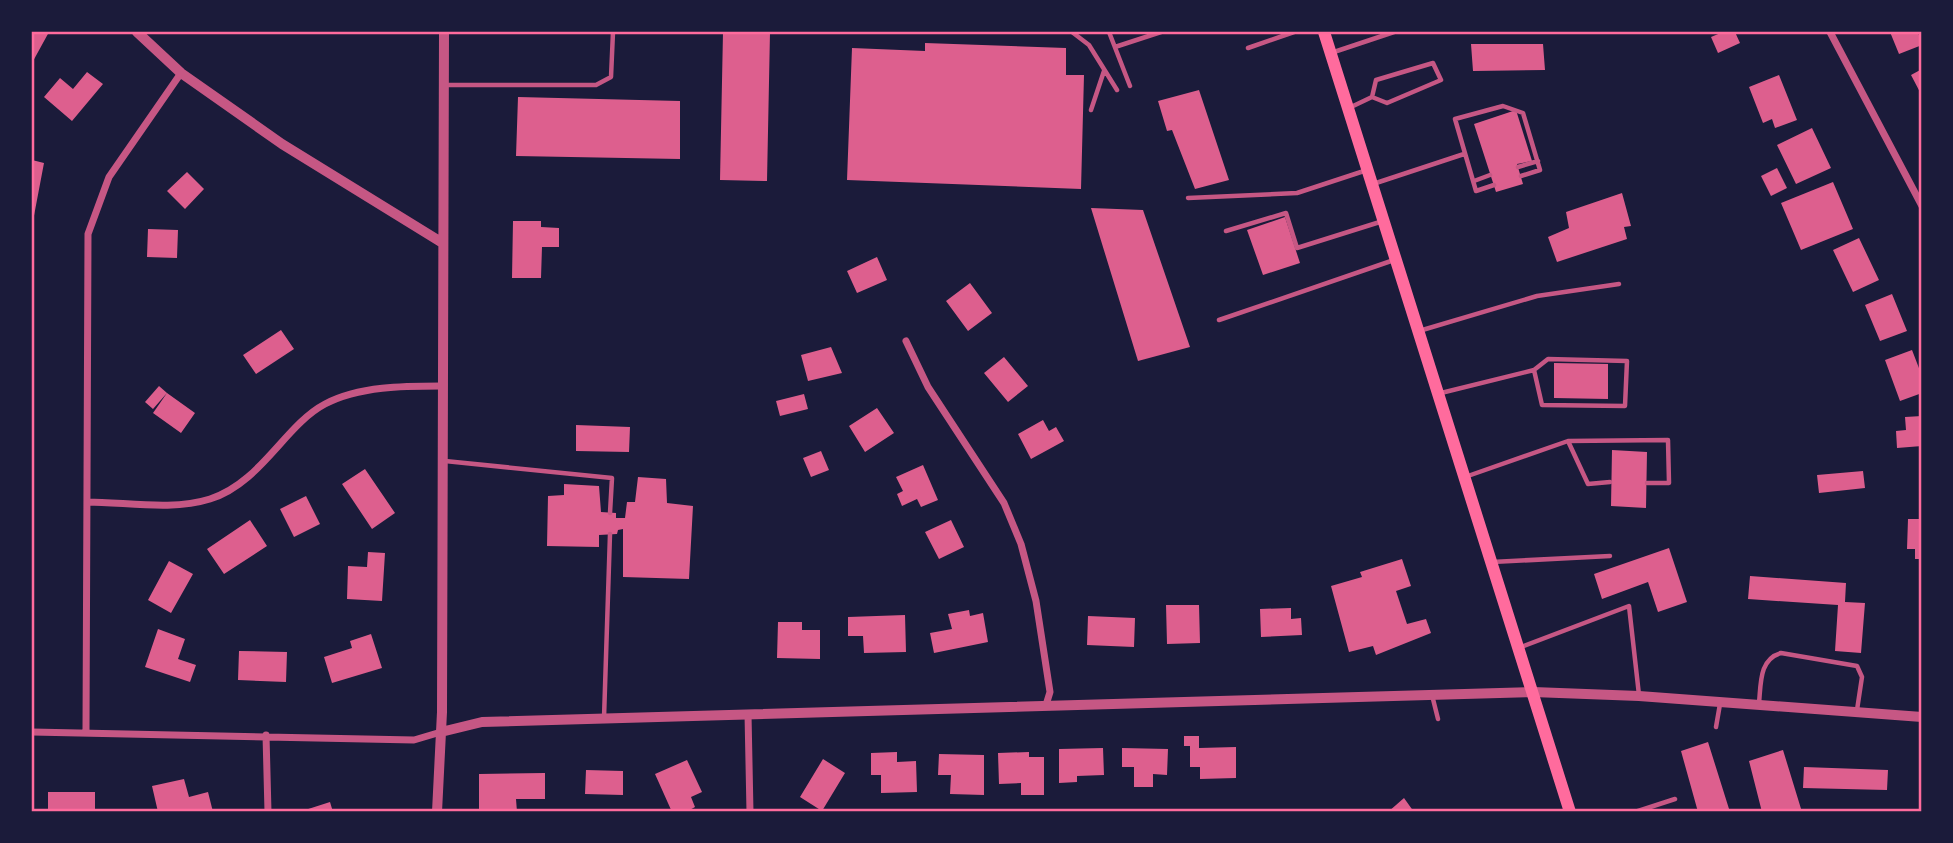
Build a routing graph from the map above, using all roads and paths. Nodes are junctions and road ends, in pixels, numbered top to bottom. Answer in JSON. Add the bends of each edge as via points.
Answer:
{"nodes":[{"id":1,"x":137,"y":32,"type":"edge"},
{"id":2,"x":444,"y":32,"type":"edge"},
{"id":3,"x":613,"y":32,"type":"edge"},
{"id":4,"x":1072,"y":32,"type":"edge"},
{"id":5,"x":1109,"y":32,"type":"edge"},
{"id":6,"x":1161,"y":32,"type":"edge"},
{"id":7,"x":1294,"y":32,"type":"edge"},
{"id":8,"x":1324,"y":32,"type":"edge"},
{"id":9,"x":1394,"y":32,"type":"edge"},
{"id":10,"x":1830,"y":32,"type":"edge"},
{"id":11,"x":1115,"y":47,"type":"junction"},
{"id":12,"x":1248,"y":48,"type":"dead end"},
{"id":13,"x":1331,"y":53,"type":"junction"},
{"id":14,"x":1104,"y":70,"type":"junction"},
{"id":15,"x":181,"y":73,"type":"junction"},
{"id":16,"x":443,"y":85,"type":"junction"},
{"id":17,"x":1130,"y":86,"type":"dead end"},
{"id":18,"x":1116,"y":90,"type":"dead end"},
{"id":19,"x":1372,"y":97,"type":"junction"},
{"id":20,"x":1348,"y":108,"type":"junction"},
{"id":21,"x":1091,"y":110,"type":"dead end"},
{"id":22,"x":1465,"y":153,"type":"junction"},
{"id":23,"x":1538,"y":161,"type":"junction"},
{"id":24,"x":1518,"y":167,"type":"dead end"},
{"id":25,"x":1367,"y":170,"type":"junction"},
{"id":26,"x":1490,"y":175,"type":"dead end"},
{"id":27,"x":1521,"y":176,"type":"dead end"},
{"id":28,"x":1474,"y":181,"type":"junction"},
{"id":29,"x":1372,"y":184,"type":"junction"},
{"id":30,"x":1494,"y":185,"type":"dead end"},
{"id":31,"x":1188,"y":198,"type":"dead end"},
{"id":32,"x":1922,"y":206,"type":"edge"},
{"id":33,"x":1384,"y":221,"type":"junction"},
{"id":34,"x":1226,"y":231,"type":"dead end"},
{"id":35,"x":441,"y":242,"type":"junction"},
{"id":36,"x":1396,"y":259,"type":"junction"},
{"id":37,"x":1619,"y":284,"type":"dead end"},
{"id":38,"x":1219,"y":320,"type":"dead end"},
{"id":39,"x":1419,"y":331,"type":"junction"},
{"id":40,"x":906,"y":341,"type":"dead end"},
{"id":41,"x":1534,"y":370,"type":"junction"},
{"id":42,"x":441,"y":386,"type":"junction"},
{"id":43,"x":1438,"y":393,"type":"junction"},
{"id":44,"x":1568,"y":441,"type":"junction"},
{"id":45,"x":441,"y":460,"type":"junction"},
{"id":46,"x":1464,"y":477,"type":"junction"},
{"id":47,"x":1610,"y":482,"type":"dead end"},
{"id":48,"x":1647,"y":483,"type":"dead end"},
{"id":49,"x":87,"y":502,"type":"junction"},
{"id":50,"x":610,"y":513,"type":"dead end"},
{"id":51,"x":610,"y":534,"type":"dead end"},
{"id":52,"x":1610,"y":556,"type":"dead end"},
{"id":53,"x":1492,"y":562,"type":"junction"},
{"id":54,"x":1519,"y":648,"type":"junction"},
{"id":55,"x":1533,"y":691,"type":"junction"},
{"id":56,"x":1431,"y":695,"type":"junction"},
{"id":57,"x":1639,"y":696,"type":"junction"},
{"id":58,"x":1721,"y":701,"type":"junction"},
{"id":59,"x":1759,"y":704,"type":"junction"},
{"id":60,"x":1046,"y":705,"type":"junction"},
{"id":61,"x":1857,"y":711,"type":"junction"},
{"id":62,"x":748,"y":714,"type":"junction"},
{"id":63,"x":1922,"y":716,"type":"edge"},
{"id":64,"x":604,"y":718,"type":"junction"},
{"id":65,"x":1438,"y":719,"type":"dead end"},
{"id":66,"x":1716,"y":727,"type":"dead end"},
{"id":67,"x":32,"y":732,"type":"edge"},
{"id":68,"x":86,"y":732,"type":"junction"},
{"id":69,"x":441,"y":732,"type":"junction"},
{"id":70,"x":266,"y":735,"type":"junction"},
{"id":71,"x":1675,"y":799,"type":"dead end"},
{"id":72,"x":268,"y":811,"type":"edge"},
{"id":73,"x":437,"y":811,"type":"edge"},
{"id":74,"x":750,"y":811,"type":"edge"},
{"id":75,"x":1570,"y":811,"type":"edge"},
{"id":76,"x":1635,"y":811,"type":"edge"}],
"edges":[{"from":1,"to":15,"type":"street"},
{"from":2,"to":16,"type":"street"},
{"from":3,"to":16,"type":"lane","via":[[611,76],[596,85]]},
{"from":4,"to":14,"type":"lane","via":[[1089,45]]},
{"from":5,"to":11,"type":"lane"},
{"from":6,"to":11,"type":"lane"},
{"from":7,"to":12,"type":"lane"},
{"from":8,"to":13,"type":"main road"},
{"from":9,"to":13,"type":"lane"},
{"from":10,"to":32,"type":"street"},
{"from":11,"to":17,"type":"lane"},
{"from":13,"to":20,"type":"main road"},
{"from":14,"to":18,"type":"lane"},
{"from":14,"to":21,"type":"lane"},
{"from":15,"to":35,"type":"street","via":[[292,151]]},
{"from":15,"to":49,"type":"street","via":[[109,177],[89,234]]},
{"from":16,"to":35,"type":"street"},
{"from":19,"to":19,"type":"lane","via":[[1387,103],[1441,80],[1433,62],[1376,80]]},
{"from":19,"to":20,"type":"lane"},
{"from":20,"to":25,"type":"main road"},
{"from":22,"to":23,"type":"lane","via":[[1455,119],[1503,106],[1523,113]]},
{"from":22,"to":28,"type":"lane"},
{"from":22,"to":29,"type":"lane"},
{"from":23,"to":24,"type":"lane"},
{"from":23,"to":27,"type":"lane","via":[[1540,170]]},
{"from":25,"to":29,"type":"main road"},
{"from":25,"to":31,"type":"lane","via":[[1297,193]]},
{"from":26,"to":28,"type":"lane"},
{"from":28,"to":30,"type":"lane","via":[[1476,191]]},
{"from":29,"to":33,"type":"main road"},
{"from":33,"to":34,"type":"lane","via":[[1297,248],[1286,212]]},
{"from":33,"to":36,"type":"main road"},
{"from":35,"to":42,"type":"street"},
{"from":36,"to":38,"type":"lane"},
{"from":36,"to":39,"type":"main road"},
{"from":37,"to":39,"type":"lane","via":[[1537,296]]},
{"from":39,"to":43,"type":"main road"},
{"from":40,"to":60,"type":"street","via":[[928,387],[1004,503],[1021,544],[1036,601],[1050,692]]},
{"from":41,"to":41,"type":"lane","via":[[1542,405],[1625,406],[1627,361],[1548,359]]},
{"from":41,"to":43,"type":"lane"},
{"from":42,"to":45,"type":"street"},
{"from":42,"to":49,"type":"street","via":[[368,391],[324,405],[268,460],[212,499],[187,505]]},
{"from":43,"to":46,"type":"main road"},
{"from":44,"to":46,"type":"lane"},
{"from":44,"to":47,"type":"lane","via":[[1588,484]]},
{"from":44,"to":48,"type":"lane","via":[[1668,440],[1669,483]]},
{"from":45,"to":50,"type":"lane","via":[[611,478]]},
{"from":45,"to":69,"type":"street"},
{"from":46,"to":53,"type":"main road"},
{"from":49,"to":68,"type":"street"},
{"from":51,"to":64,"type":"lane"},
{"from":52,"to":53,"type":"lane"},
{"from":53,"to":54,"type":"main road"},
{"from":54,"to":55,"type":"main road"},
{"from":54,"to":57,"type":"lane","via":[[1629,606]]},
{"from":55,"to":56,"type":"street"},
{"from":55,"to":57,"type":"street"},
{"from":55,"to":75,"type":"main road"},
{"from":56,"to":60,"type":"street"},
{"from":56,"to":65,"type":"lane"},
{"from":57,"to":58,"type":"street"},
{"from":58,"to":59,"type":"street"},
{"from":58,"to":66,"type":"lane"},
{"from":59,"to":61,"type":"street"},
{"from":59,"to":61,"type":"lane","via":[[1765,664],[1781,653],[1857,666],[1862,677]]},
{"from":60,"to":62,"type":"street"},
{"from":61,"to":63,"type":"street"},
{"from":62,"to":64,"type":"street"},
{"from":62,"to":74,"type":"street"},
{"from":64,"to":69,"type":"street","via":[[482,722]]},
{"from":67,"to":68,"type":"street"},
{"from":68,"to":70,"type":"street"},
{"from":69,"to":70,"type":"street","via":[[414,740]]},
{"from":69,"to":73,"type":"street"},
{"from":70,"to":72,"type":"street"},
{"from":71,"to":76,"type":"lane"}]}
